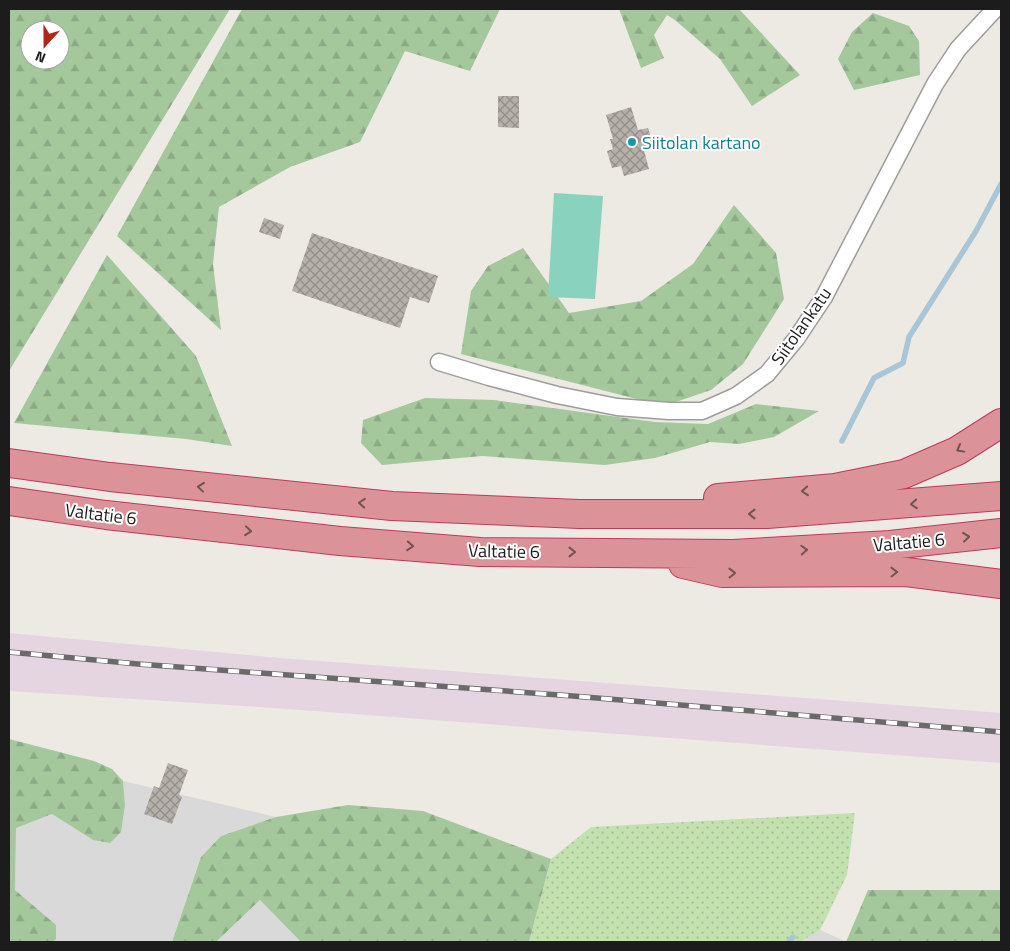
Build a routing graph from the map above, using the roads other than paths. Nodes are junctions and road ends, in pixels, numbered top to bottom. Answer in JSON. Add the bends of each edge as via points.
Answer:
{"nodes":[{"id":1,"x":996,"y":9,"type":"edge"},
{"id":2,"x":439,"y":362,"type":"dead end"},
{"id":3,"x":1001,"y":423,"type":"edge"},
{"id":4,"x":9,"y":462,"type":"edge"},
{"id":5,"x":1001,"y":496,"type":"edge"},
{"id":6,"x":9,"y":501,"type":"edge"},
{"id":7,"x":392,"y":506,"type":"junction"},
{"id":8,"x":1001,"y":533,"type":"edge"},
{"id":9,"x":633,"y":553,"type":"junction"},
{"id":10,"x":1001,"y":584,"type":"edge"}],
"edges":[{"from":1,"to":2,"type":"street","name":"Siitolankatu","via":[[958,48],[935,84],[819,304],[796,339],[767,374],[736,396],[702,411],[669,412],[617,407],[558,395]]},
{"from":3,"to":7,"type":"highway","one_way":true,"via":[[957,451],[904,474],[836,488],[706,499]]},
{"from":7,"to":4,"type":"highway","one_way":true,"via":[[120,478]]},
{"from":5,"to":7,"type":"highway","one_way":true,"via":[[767,514],[579,514]]},
{"from":6,"to":9,"type":"highway","name":"Valtatie 6","one_way":true,"via":[[340,541],[480,552]]},
{"from":9,"to":8,"type":"highway","name":"Valtatie 6","one_way":true,"via":[[733,554],[890,545]]},
{"from":9,"to":10,"type":"highway","one_way":true,"via":[[722,573],[906,572]]}]}
